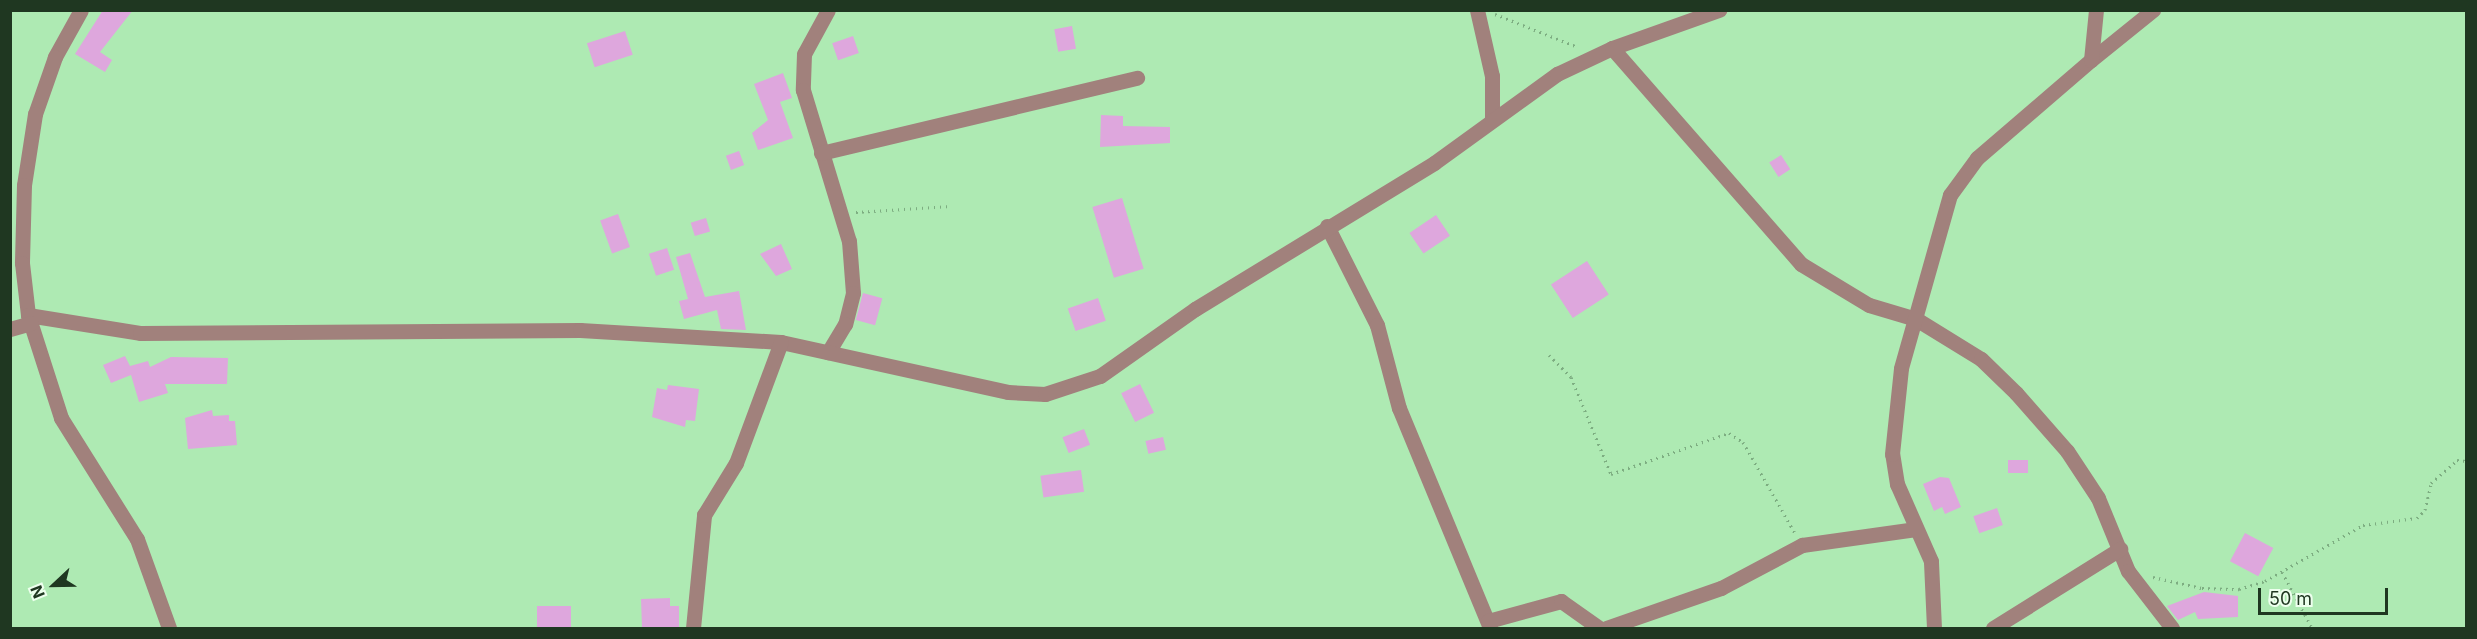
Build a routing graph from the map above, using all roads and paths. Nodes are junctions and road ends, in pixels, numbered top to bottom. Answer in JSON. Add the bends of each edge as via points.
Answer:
{"nodes":[{"id":1,"x":81,"y":10,"type":"edge"},
{"id":2,"x":828,"y":10,"type":"edge"},
{"id":3,"x":1477,"y":10,"type":"edge"},
{"id":4,"x":1491,"y":10,"type":"edge"},
{"id":5,"x":1719,"y":10,"type":"edge"},
{"id":6,"x":2096,"y":10,"type":"edge"},
{"id":7,"x":2153,"y":10,"type":"edge"},
{"id":8,"x":1612,"y":48,"type":"junction"},
{"id":9,"x":1596,"y":54,"type":"junction"},
{"id":10,"x":2091,"y":60,"type":"junction"},
{"id":11,"x":1137,"y":78,"type":"dead end"},
{"id":12,"x":1492,"y":117,"type":"junction"},
{"id":13,"x":821,"y":153,"type":"junction"},
{"id":14,"x":951,"y":206,"type":"dead end"},
{"id":15,"x":842,"y":213,"type":"junction"},
{"id":16,"x":1328,"y":226,"type":"junction"},
{"id":17,"x":30,"y":319,"type":"junction"},
{"id":18,"x":1916,"y":319,"type":"junction"},
{"id":19,"x":10,"y":329,"type":"edge"},
{"id":20,"x":781,"y":342,"type":"junction"},
{"id":21,"x":828,"y":352,"type":"junction"},
{"id":22,"x":1549,"y":354,"type":"dead end"},
{"id":23,"x":2466,"y":461,"type":"edge"},
{"id":24,"x":1916,"y":529,"type":"junction"},
{"id":25,"x":1802,"y":544,"type":"junction"},
{"id":26,"x":2120,"y":549,"type":"junction"},
{"id":27,"x":2128,"y":571,"type":"junction"},
{"id":28,"x":2282,"y":572,"type":"junction"},
{"id":29,"x":1489,"y":625,"type":"edge"},
{"id":30,"x":695,"y":626,"type":"edge"},
{"id":31,"x":169,"y":628,"type":"edge"},
{"id":32,"x":1599,"y":628,"type":"edge"},
{"id":33,"x":1606,"y":628,"type":"edge"},
{"id":34,"x":1934,"y":628,"type":"edge"},
{"id":35,"x":1993,"y":628,"type":"edge"},
{"id":36,"x":2172,"y":628,"type":"edge"},
{"id":37,"x":2312,"y":628,"type":"edge"}],
"edges":[{"from":1,"to":17,"type":"street","via":[[55,57],[35,114],[24,185],[22,263]]},
{"from":2,"to":13,"type":"street","via":[[804,54],[803,90]]},
{"from":3,"to":12,"type":"street","via":[[1492,76]]},
{"from":4,"to":9,"type":"path","via":[[1530,31]]},
{"from":5,"to":8,"type":"street"},
{"from":6,"to":10,"type":"street"},
{"from":7,"to":10,"type":"street"},
{"from":8,"to":9,"type":"street"},
{"from":8,"to":18,"type":"street","via":[[1801,264],[1869,305]]},
{"from":9,"to":12,"type":"street"},
{"from":10,"to":18,"type":"street","via":[[1959,180],[1942,213]]},
{"from":11,"to":13,"type":"street"},
{"from":12,"to":16,"type":"street","via":[[1434,164]]},
{"from":13,"to":15,"type":"street"},
{"from":14,"to":15,"type":"path"},
{"from":15,"to":21,"type":"street","via":[[853,294],[845,324]]},
{"from":16,"to":21,"type":"street","via":[[1076,387],[1045,394],[1008,392]]},
{"from":16,"to":29,"type":"street","via":[[1377,325],[1398,408]]},
{"from":17,"to":19,"type":"street"},
{"from":17,"to":20,"type":"street","via":[[140,333],[580,330]]},
{"from":17,"to":31,"type":"street","via":[[61,418],[136,539]]},
{"from":18,"to":24,"type":"street","via":[[1901,368],[1892,454],[1897,484]]},
{"from":18,"to":26,"type":"street","via":[[1981,359],[2016,393],[2067,452],[2098,498]]},
{"from":20,"to":21,"type":"street"},
{"from":20,"to":30,"type":"street","via":[[736,463],[704,515]]},
{"from":22,"to":25,"type":"path","via":[[1571,377],[1611,474],[1729,433],[1743,442]]},
{"from":23,"to":28,"type":"path","via":[[2457,459],[2431,483],[2426,510],[2417,518],[2363,525]]},
{"from":24,"to":25,"type":"street"},
{"from":24,"to":34,"type":"street","via":[[1936,582]]},
{"from":25,"to":33,"type":"street","via":[[1721,588]]},
{"from":26,"to":27,"type":"street"},
{"from":26,"to":35,"type":"street"},
{"from":27,"to":28,"type":"path","via":[[2202,588],[2239,589]]},
{"from":27,"to":36,"type":"street"},
{"from":28,"to":37,"type":"path"},
{"from":29,"to":32,"type":"street","via":[[1561,601]]}]}
